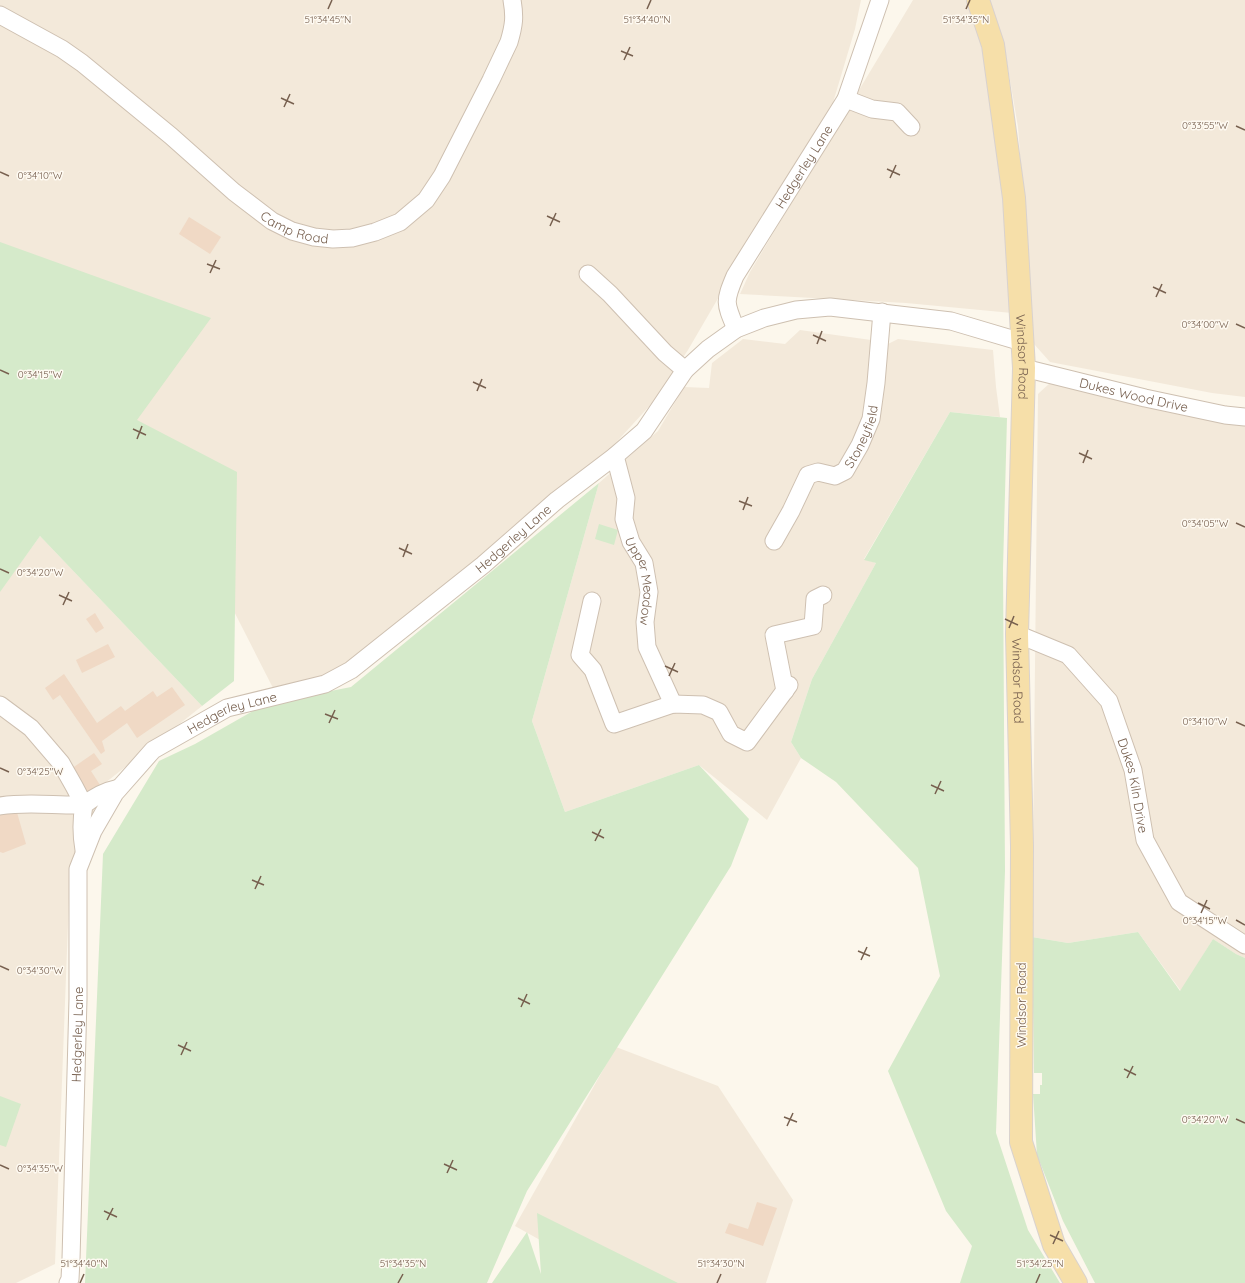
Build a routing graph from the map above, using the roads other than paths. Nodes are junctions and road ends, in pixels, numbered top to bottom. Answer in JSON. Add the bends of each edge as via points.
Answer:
{"nodes":[{"id":1,"x":512,"y":0,"type":"edge"},
{"id":2,"x":880,"y":0,"type":"edge"},
{"id":3,"x":978,"y":0,"type":"edge"},
{"id":4,"x":0,"y":15,"type":"edge"},
{"id":5,"x":846,"y":99,"type":"junction"},
{"id":6,"x":911,"y":127,"type":"dead end"},
{"id":7,"x":588,"y":274,"type":"dead end"},
{"id":8,"x":882,"y":312,"type":"junction"},
{"id":9,"x":736,"y":329,"type":"junction"},
{"id":10,"x":1022,"y":342,"type":"junction"},
{"id":11,"x":1024,"y":368,"type":"junction"},
{"id":12,"x":685,"y":370,"type":"junction"},
{"id":13,"x":1245,"y":417,"type":"edge"},
{"id":14,"x":615,"y":456,"type":"junction"},
{"id":15,"x":774,"y":541,"type":"dead end"},
{"id":16,"x":824,"y":595,"type":"dead end"},
{"id":17,"x":592,"y":601,"type":"dead end"},
{"id":18,"x":1017,"y":634,"type":"junction"},
{"id":19,"x":673,"y":704,"type":"junction"},
{"id":20,"x":0,"y":705,"type":"edge"},
{"id":21,"x":119,"y":788,"type":"junction"},
{"id":22,"x":84,"y":805,"type":"junction"},
{"id":23,"x":0,"y":806,"type":"edge"},
{"id":24,"x":84,"y":852,"type":"junction"},
{"id":25,"x":1245,"y":945,"type":"edge"},
{"id":26,"x":68,"y":1283,"type":"edge"},
{"id":27,"x":1076,"y":1283,"type":"edge"}],
"edges":[{"from":1,"to":4,"type":"street","name":"Camp Road","via":[[514,26],[509,42],[432,193],[400,222],[352,238],[333,239],[292,231],[272,221],[82,63]]},
{"from":2,"to":5,"type":"street","name":"Hedgerley Lane"},
{"from":3,"to":10,"type":"main road","name":"Windsor Road","via":[[993,45],[1014,198]]},
{"from":5,"to":6,"type":"street","via":[[872,110],[897,112]]},
{"from":5,"to":9,"type":"street","name":"Hedgerley Lane","via":[[735,276],[728,293],[727,307]]},
{"from":7,"to":12,"type":"street"},
{"from":8,"to":9,"type":"street","name":"Hedgerley Lane","via":[[830,307],[796,310],[764,318]]},
{"from":8,"to":10,"type":"street","name":"Hedgerley Lane","via":[[951,322]]},
{"from":8,"to":15,"type":"street","name":"Stoneyfield","via":[[871,418],[860,445],[844,471],[835,476],[818,472],[808,475]]},
{"from":9,"to":12,"type":"street","name":"Hedgerley Lane"},
{"from":10,"to":11,"type":"main road","name":"Windsor Road"},
{"from":11,"to":13,"type":"street","name":"Dukes Wood Drive","via":[[1145,398]]},
{"from":11,"to":18,"type":"main road","name":"Windsor Road"},
{"from":12,"to":14,"type":"street","name":"Hedgerley Lane","via":[[644,431]]},
{"from":14,"to":19,"type":"street","name":"Upper Meadow","via":[[626,498],[624,520],[631,542],[644,563],[649,592],[645,622],[647,647]]},
{"from":14,"to":21,"type":"street","name":"Hedgerley Lane","via":[[557,500],[483,565],[351,670],[325,684],[228,708],[153,750]]},
{"from":16,"to":19,"type":"street","via":[[815,599],[813,626],[774,635],[787,688],[747,742],[731,734],[719,712],[703,705]]},
{"from":17,"to":19,"type":"street","via":[[580,655],[593,670],[614,724]]},
{"from":18,"to":25,"type":"street","name":"Dukes Kiln Drive","via":[[1068,655],[1109,701],[1133,770],[1145,840],[1179,902]]},
{"from":18,"to":27,"type":"main road","name":"Windsor Road","via":[[1022,846],[1021,1142],[1054,1245]]},
{"from":20,"to":22,"type":"street","via":[[30,728],[60,763]]},
{"from":21,"to":22,"type":"street","via":[[93,797]]},
{"from":21,"to":24,"type":"street","name":"Hedgerley Lane","via":[[93,831]]},
{"from":22,"to":23,"type":"street","via":[[29,803]]},
{"from":22,"to":24,"type":"street","via":[[81,834]]},
{"from":24,"to":26,"type":"street","name":"Hedgerley Lane","via":[[78,869],[78,999],[71,1259]]}]}
